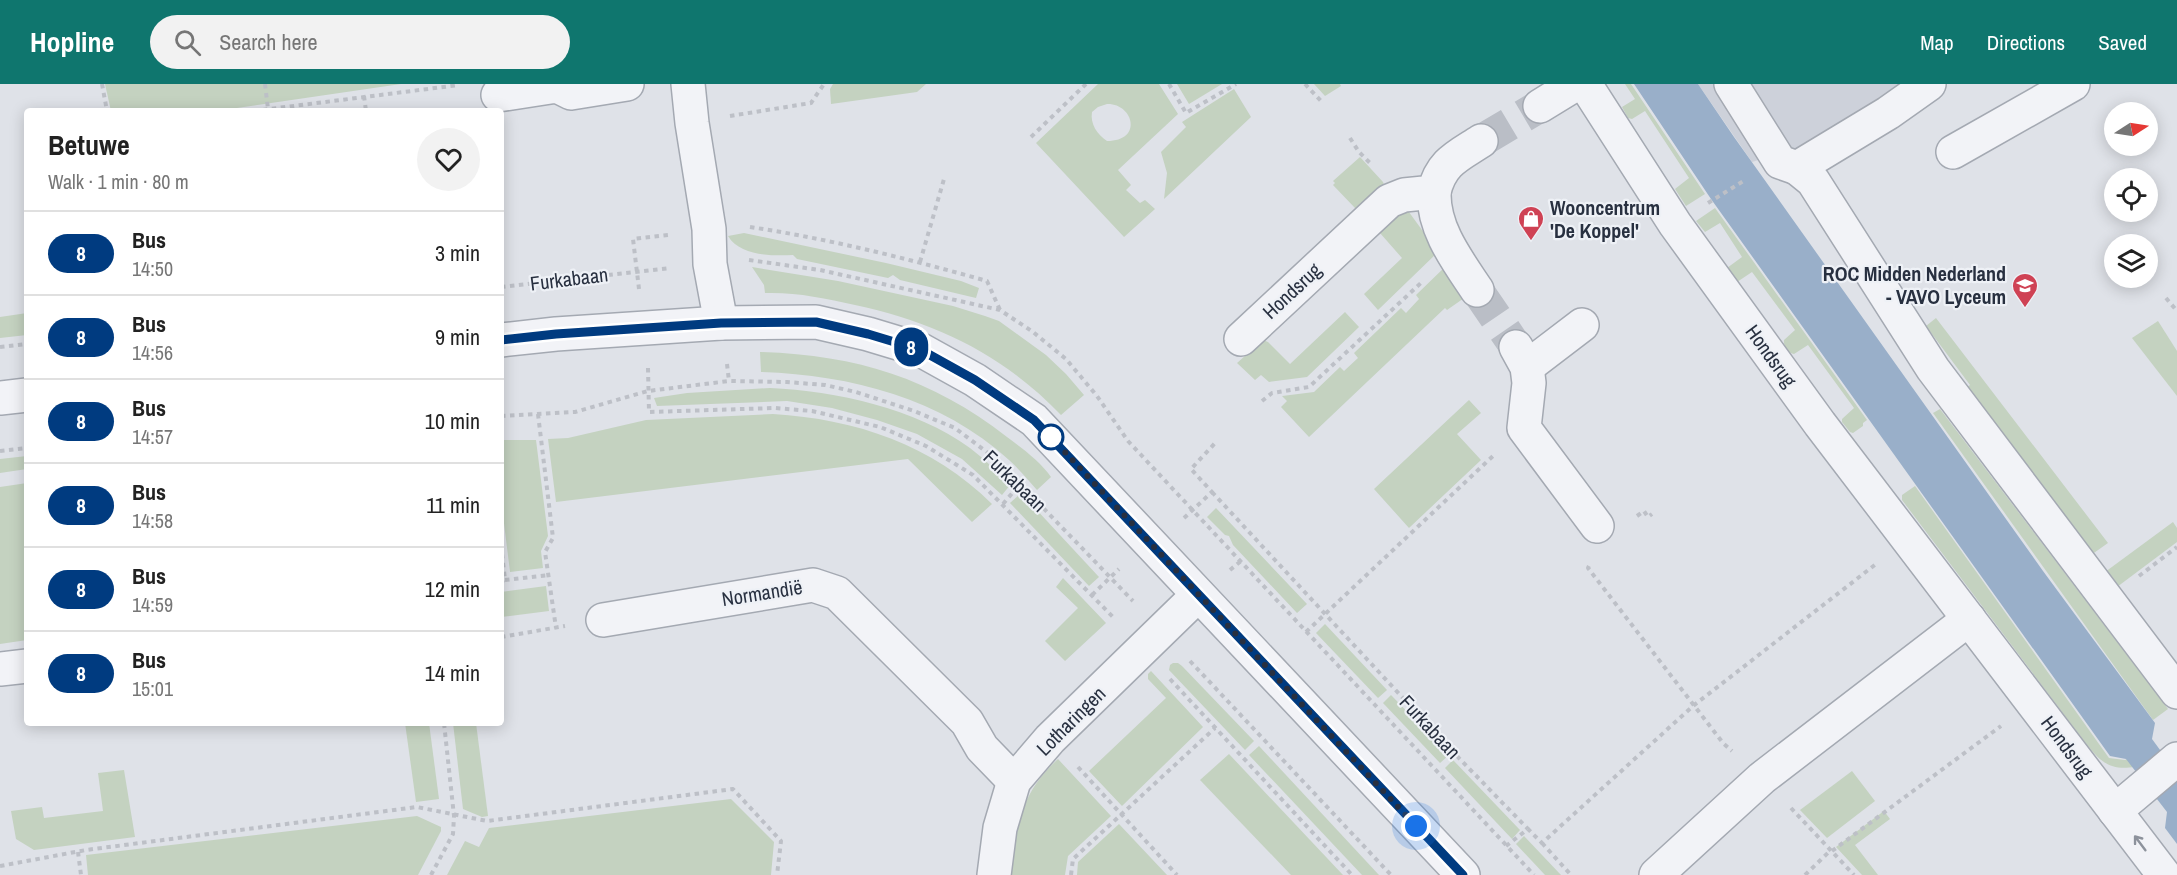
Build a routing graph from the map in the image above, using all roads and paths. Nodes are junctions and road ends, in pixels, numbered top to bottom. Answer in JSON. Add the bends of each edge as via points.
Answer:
{"nodes":[{"id":1,"x":102,"y":84,"type":"edge"},
{"id":2,"x":265,"y":84,"type":"edge"},
{"id":3,"x":465,"y":84,"type":"edge"},
{"id":4,"x":627,"y":84,"type":"edge"},
{"id":5,"x":688,"y":84,"type":"edge"},
{"id":6,"x":824,"y":84,"type":"edge"},
{"id":7,"x":1086,"y":84,"type":"edge"},
{"id":8,"x":1169,"y":84,"type":"edge"},
{"id":9,"x":1236,"y":84,"type":"edge"},
{"id":10,"x":1305,"y":84,"type":"edge"},
{"id":11,"x":1576,"y":84,"type":"edge"},
{"id":12,"x":1585,"y":84,"type":"edge"},
{"id":13,"x":1731,"y":84,"type":"edge"},
{"id":14,"x":1929,"y":84,"type":"edge"},
{"id":15,"x":2073,"y":84,"type":"edge"},
{"id":16,"x":498,"y":95,"type":"dead end"},
{"id":17,"x":364,"y":96,"type":"junction"},
{"id":18,"x":1322,"y":102,"type":"dead end"},
{"id":19,"x":1540,"y":105,"type":"tunnel mouth"},
{"id":20,"x":106,"y":108,"type":"edge"},
{"id":21,"x":268,"y":108,"type":"edge"},
{"id":22,"x":275,"y":108,"type":"edge"},
{"id":23,"x":366,"y":108,"type":"edge"},
{"id":24,"x":692,"y":123,"type":"junction"},
{"id":25,"x":1031,"y":137,"type":"dead end"},
{"id":26,"x":1481,"y":141,"type":"tunnel mouth"},
{"id":27,"x":1953,"y":152,"type":"dead end"},
{"id":28,"x":1777,"y":169,"type":"junction"},
{"id":29,"x":944,"y":178,"type":"dead end"},
{"id":30,"x":1434,"y":192,"type":"junction"},
{"id":31,"x":1704,"y":206,"type":"dead end"},
{"id":32,"x":709,"y":230,"type":"junction"},
{"id":33,"x":633,"y":239,"type":"dead end"},
{"id":34,"x":1452,"y":254,"type":"junction"},
{"id":35,"x":920,"y":262,"type":"junction"},
{"id":36,"x":637,"y":271,"type":"dead end"},
{"id":37,"x":504,"y":287,"type":"edge"},
{"id":38,"x":1477,"y":290,"type":"tunnel mouth"},
{"id":39,"x":2166,"y":298,"type":"dead end"},
{"id":40,"x":1000,"y":310,"type":"dead end"},
{"id":41,"x":2177,"y":311,"type":"edge"},
{"id":42,"x":721,"y":323,"type":"junction"},
{"id":43,"x":1582,"y":325,"type":"dead end"},
{"id":44,"x":1241,"y":339,"type":"dead end"},
{"id":45,"x":504,"y":340,"type":"edge"},
{"id":46,"x":24,"y":344,"type":"edge"},
{"id":47,"x":0,"y":347,"type":"edge"},
{"id":48,"x":24,"y":395,"type":"edge"},
{"id":49,"x":0,"y":398,"type":"edge"},
{"id":50,"x":1262,"y":400,"type":"dead end"},
{"id":51,"x":649,"y":412,"type":"dead end"},
{"id":52,"x":538,"y":414,"type":"junction"},
{"id":53,"x":504,"y":416,"type":"edge"},
{"id":54,"x":1524,"y":428,"type":"junction"},
{"id":55,"x":1217,"y":441,"type":"dead end"},
{"id":56,"x":24,"y":448,"type":"edge"},
{"id":57,"x":0,"y":451,"type":"edge"},
{"id":58,"x":1191,"y":469,"type":"dead end"},
{"id":59,"x":1020,"y":484,"type":"junction"},
{"id":60,"x":1212,"y":492,"type":"dead end"},
{"id":61,"x":1003,"y":504,"type":"junction"},
{"id":62,"x":1597,"y":526,"type":"joint"},
{"id":63,"x":1908,"y":539,"type":"junction"},
{"id":64,"x":549,"y":575,"type":"junction"},
{"id":65,"x":504,"y":581,"type":"edge"},
{"id":66,"x":1198,"y":595,"type":"junction"},
{"id":67,"x":1326,"y":614,"type":"junction"},
{"id":68,"x":1969,"y":619,"type":"junction"},
{"id":69,"x":603,"y":620,"type":"joint"},
{"id":70,"x":556,"y":628,"type":"junction"},
{"id":71,"x":1306,"y":632,"type":"dead end"},
{"id":72,"x":504,"y":637,"type":"edge"},
{"id":73,"x":1153,"y":641,"type":"junction"},
{"id":74,"x":24,"y":666,"type":"edge"},
{"id":75,"x":0,"y":669,"type":"edge"},
{"id":76,"x":2177,"y":692,"type":"edge"},
{"id":77,"x":2032,"y":702,"type":"junction"},
{"id":78,"x":1693,"y":706,"type":"junction"},
{"id":79,"x":444,"y":726,"type":"edge"},
{"id":80,"x":1215,"y":728,"type":"junction"},
{"id":81,"x":1050,"y":739,"type":"junction"},
{"id":82,"x":2177,"y":759,"type":"edge"},
{"id":83,"x":1762,"y":778,"type":"junction"},
{"id":84,"x":1014,"y":781,"type":"junction"},
{"id":85,"x":2123,"y":804,"type":"junction"},
{"id":86,"x":1121,"y":814,"type":"junction"},
{"id":87,"x":454,"y":816,"type":"junction"},
{"id":88,"x":1528,"y":829,"type":"junction"},
{"id":89,"x":1542,"y":843,"type":"junction"},
{"id":90,"x":1506,"y":846,"type":"dead end"},
{"id":91,"x":1831,"y":851,"type":"junction"},
{"id":92,"x":78,"y":852,"type":"junction"},
{"id":93,"x":0,"y":866,"type":"edge"},
{"id":94,"x":81,"y":875,"type":"edge"},
{"id":95,"x":431,"y":875,"type":"edge"},
{"id":96,"x":777,"y":875,"type":"edge"},
{"id":97,"x":994,"y":875,"type":"edge"},
{"id":98,"x":1071,"y":875,"type":"edge"},
{"id":99,"x":1177,"y":875,"type":"edge"},
{"id":100,"x":1352,"y":875,"type":"edge"},
{"id":101,"x":1391,"y":875,"type":"edge"},
{"id":102,"x":1463,"y":875,"type":"edge"},
{"id":103,"x":1571,"y":875,"type":"edge"},
{"id":104,"x":1656,"y":875,"type":"edge"},
{"id":105,"x":1805,"y":875,"type":"edge"},
{"id":106,"x":1854,"y":875,"type":"edge"},
{"id":107,"x":2164,"y":875,"type":"edge"}],
"edges":[{"from":1,"to":20,"type":"path"},
{"from":2,"to":21,"type":"path"},
{"from":3,"to":17,"type":"path"},
{"from":4,"to":16,"type":"street","via":[[571,93],[557,86]]},
{"from":5,"to":24,"type":"street"},
{"from":6,"to":24,"type":"path","via":[[811,103]]},
{"from":7,"to":25,"type":"path"},
{"from":8,"to":9,"type":"path","via":[[1186,113]]},
{"from":10,"to":18,"type":"path"},
{"from":11,"to":19,"type":"street"},
{"from":12,"to":63,"type":"street","name":"Hondsrug","via":[[1676,224]]},
{"from":13,"to":28,"type":"street"},
{"from":14,"to":28,"type":"street","via":[[1888,113]]},
{"from":15,"to":27,"type":"street"},
{"from":17,"to":22,"type":"path"},
{"from":17,"to":23,"type":"path"},
{"from":24,"to":32,"type":"street"},
{"from":26,"to":30,"type":"street","via":[[1449,162],[1437,178]]},
{"from":28,"to":31,"type":"path"},
{"from":28,"to":76,"type":"street","via":[[1813,181],[1934,369]]},
{"from":29,"to":35,"type":"path"},
{"from":30,"to":34,"type":"street","via":[[1438,223]]},
{"from":30,"to":44,"type":"street","name":"Hondsrug","via":[[1389,201]]},
{"from":32,"to":33,"type":"path"},
{"from":32,"to":35,"type":"path","via":[[742,226],[762,229]]},
{"from":32,"to":42,"type":"street","via":[[710,264]]},
{"from":34,"to":38,"type":"street"},
{"from":34,"to":50,"type":"path","via":[[1309,387],[1272,393]]},
{"from":35,"to":40,"type":"path","via":[[987,281]]},
{"from":36,"to":37,"type":"path","name":"Furkabaan"},
{"from":39,"to":41,"type":"path"},
{"from":42,"to":45,"type":"street"},
{"from":42,"to":66,"type":"street","via":[[816,322],[921,350],[975,380],[1034,420]]},
{"from":43,"to":54,"type":"street","via":[[1522,357],[1529,383]]},
{"from":46,"to":47,"type":"path"},
{"from":48,"to":49,"type":"street"},
{"from":51,"to":61,"type":"path","name":"Furkabaan","via":[[792,409],[880,427],[948,459]]},
{"from":52,"to":53,"type":"path","name":"Furkabaan"},
{"from":52,"to":59,"type":"path","name":"Furkabaan","via":[[575,412],[648,391],[729,381],[825,385],[914,411],[955,428],[996,459]]},
{"from":52,"to":64,"type":"path","via":[[554,538],[545,552]]},
{"from":54,"to":62,"type":"street"},
{"from":54,"to":67,"type":"path"},
{"from":55,"to":58,"type":"path"},
{"from":56,"to":57,"type":"path"},
{"from":59,"to":61,"type":"path"},
{"from":59,"to":73,"type":"path","name":"Furkabaan"},
{"from":60,"to":67,"type":"path","name":"Furkabaan"},
{"from":61,"to":73,"type":"path","name":"Furkabaan"},
{"from":62,"to":78,"type":"path","via":[[1609,551],[1587,568]]},
{"from":63,"to":68,"type":"street","name":"Hondsrug"},
{"from":63,"to":78,"type":"path"},
{"from":64,"to":65,"type":"path"},
{"from":64,"to":70,"type":"path"},
{"from":66,"to":73,"type":"street","name":"Lotharingen"},
{"from":66,"to":102,"type":"street"},
{"from":67,"to":71,"type":"path"},
{"from":67,"to":88,"type":"path","name":"Furkabaan"},
{"from":68,"to":77,"type":"street","name":"Hondsrug"},
{"from":68,"to":83,"type":"street"},
{"from":69,"to":70,"type":"path"},
{"from":69,"to":84,"type":"street","name":"Normandië","via":[[813,585],[837,592],[968,722],[982,748]]},
{"from":70,"to":72,"type":"path"},
{"from":73,"to":80,"type":"path","name":"Furkabaan"},
{"from":73,"to":81,"type":"street","name":"Lotharingen"},
{"from":73,"to":101,"type":"path","name":"Furkabaan","via":[[1230,702]]},
{"from":74,"to":75,"type":"street"},
{"from":77,"to":85,"type":"street","name":"Hondsrug"},
{"from":77,"to":91,"type":"path"},
{"from":78,"to":83,"type":"path","via":[[1723,743]]},
{"from":78,"to":89,"type":"path"},
{"from":79,"to":87,"type":"path"},
{"from":80,"to":86,"type":"path"},
{"from":80,"to":100,"type":"path","name":"Furkabaan"},
{"from":81,"to":84,"type":"street","name":"Lotharingen"},
{"from":81,"to":86,"type":"path"},
{"from":82,"to":85,"type":"street"},
{"from":83,"to":91,"type":"path"},
{"from":83,"to":104,"type":"street"},
{"from":84,"to":97,"type":"street","name":"Lotharingen","via":[[1000,828]]},
{"from":107,"to":85,"type":"street","name":"Hondsrug","one_way":true},
{"from":86,"to":98,"type":"path","via":[[1073,859]]},
{"from":86,"to":99,"type":"path"},
{"from":87,"to":92,"type":"path","via":[[417,807]]},
{"from":87,"to":95,"type":"path","via":[[453,834]]},
{"from":87,"to":96,"type":"path","via":[[487,821],[733,789],[781,841]]},
{"from":88,"to":89,"type":"path","name":"Furkabaan"},
{"from":88,"to":90,"type":"path"},
{"from":89,"to":103,"type":"path"},
{"from":91,"to":105,"type":"path"},
{"from":91,"to":106,"type":"path"},
{"from":92,"to":93,"type":"path"},
{"from":92,"to":94,"type":"path"}]}
